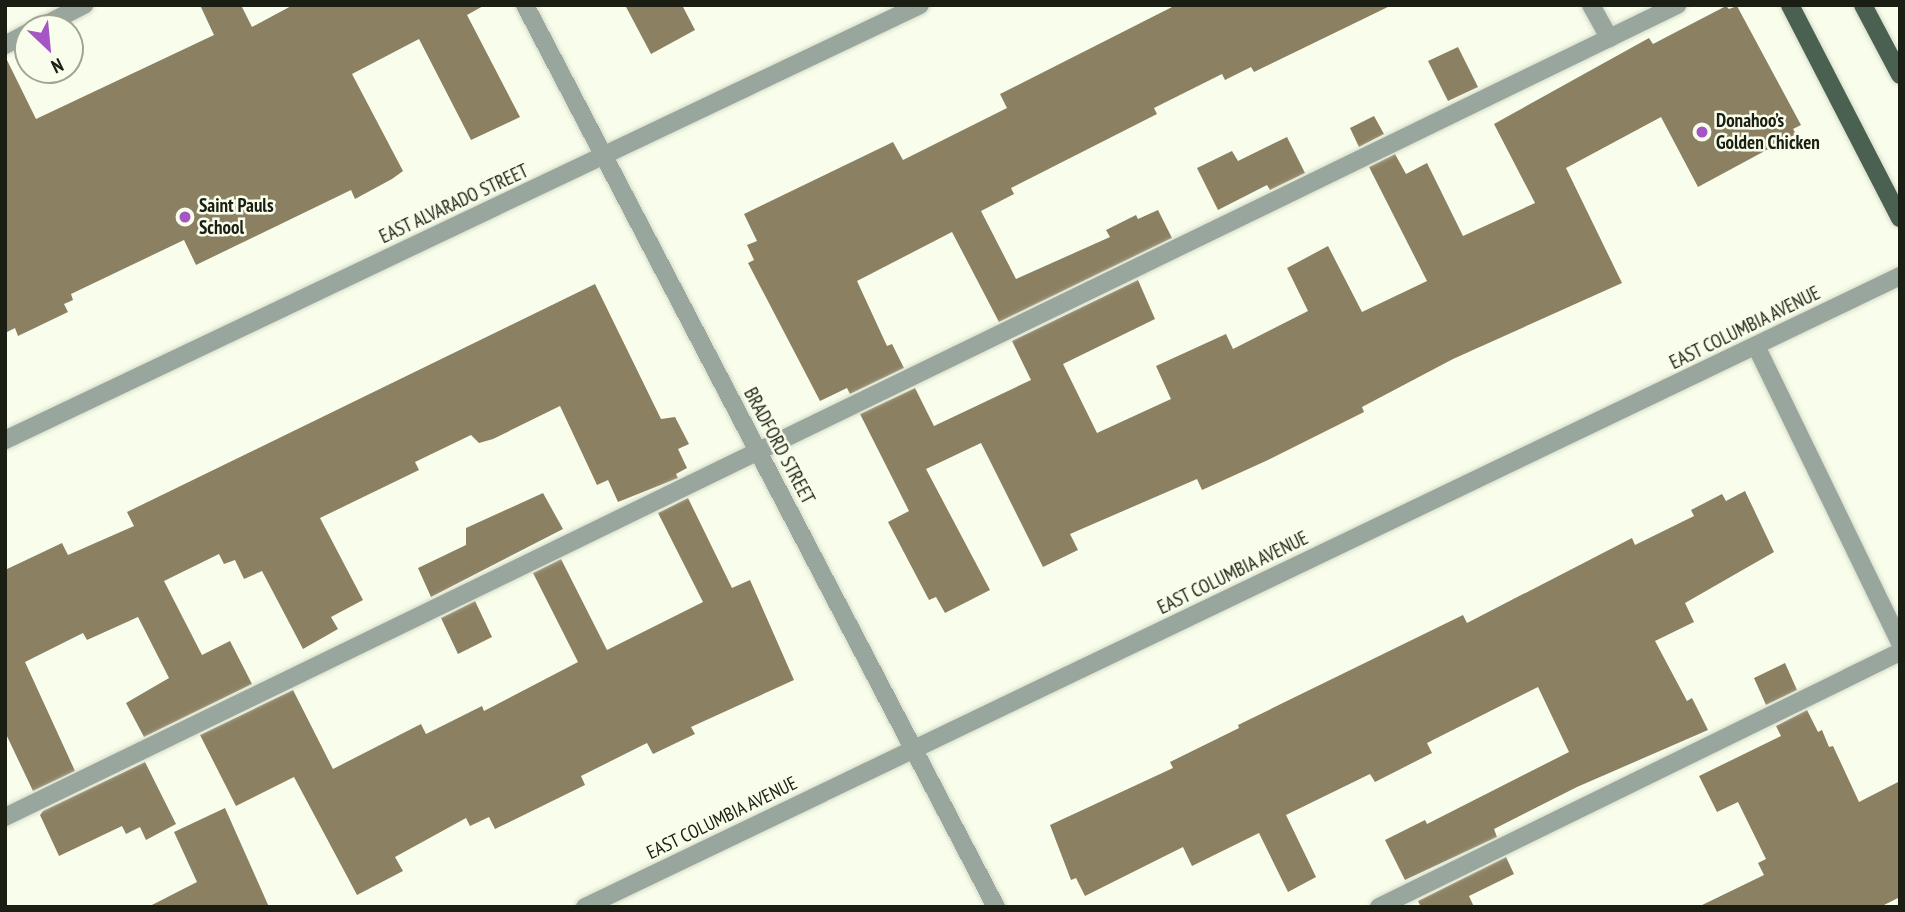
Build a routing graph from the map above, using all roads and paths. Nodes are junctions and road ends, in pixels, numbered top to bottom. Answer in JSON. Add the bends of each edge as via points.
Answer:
{"nodes":[{"id":1,"x":84,"y":5,"type":"edge"},
{"id":2,"x":524,"y":5,"type":"edge"},
{"id":3,"x":920,"y":5,"type":"edge"},
{"id":4,"x":1591,"y":5,"type":"edge"},
{"id":5,"x":1677,"y":5,"type":"edge"},
{"id":6,"x":1790,"y":5,"type":"edge"},
{"id":7,"x":1863,"y":5,"type":"edge"},
{"id":8,"x":66,"y":14,"type":"edge"},
{"id":9,"x":1609,"y":38,"type":"junction"},
{"id":10,"x":1895,"y":55,"type":"edge"},
{"id":11,"x":1900,"y":75,"type":"edge"},
{"id":12,"x":604,"y":155,"type":"junction"},
{"id":13,"x":1900,"y":218,"type":"edge"},
{"id":14,"x":1900,"y":276,"type":"edge"},
{"id":15,"x":1756,"y":346,"type":"junction"},
{"id":16,"x":5,"y":440,"type":"edge"},
{"id":17,"x":760,"y":453,"type":"junction"},
{"id":18,"x":1900,"y":642,"type":"edge"},
{"id":19,"x":1900,"y":652,"type":"edge"},
{"id":20,"x":914,"y":749,"type":"junction"},
{"id":21,"x":5,"y":817,"type":"edge"},
{"id":22,"x":585,"y":907,"type":"edge"},
{"id":23,"x":996,"y":907,"type":"edge"},
{"id":24,"x":1379,"y":907,"type":"edge"}],
"edges":[{"from":1,"to":8,"type":"street"},
{"from":2,"to":12,"type":"street","name":"BRADFORD STREET"},
{"from":3,"to":12,"type":"street","name":"EAST ALVARADO STREET"},
{"from":4,"to":9,"type":"street"},
{"from":5,"to":9,"type":"street"},
{"from":6,"to":13,"type":"main road"},
{"from":7,"to":10,"type":"main road"},
{"from":9,"to":17,"type":"street"},
{"from":10,"to":11,"type":"main road"},
{"from":12,"to":16,"type":"street","name":"EAST ALVARADO STREET"},
{"from":12,"to":17,"type":"street","name":"BRADFORD STREET"},
{"from":14,"to":15,"type":"street","name":"EAST COLUMBIA AVENUE"},
{"from":15,"to":18,"type":"street"},
{"from":15,"to":20,"type":"street","name":"EAST COLUMBIA AVENUE"},
{"from":17,"to":20,"type":"street","name":"BRADFORD STREET"},
{"from":17,"to":21,"type":"street"},
{"from":19,"to":24,"type":"street"},
{"from":20,"to":22,"type":"street","name":"EAST COLUMBIA AVENUE"},
{"from":20,"to":23,"type":"street","name":"BRADFORD STREET"}]}
